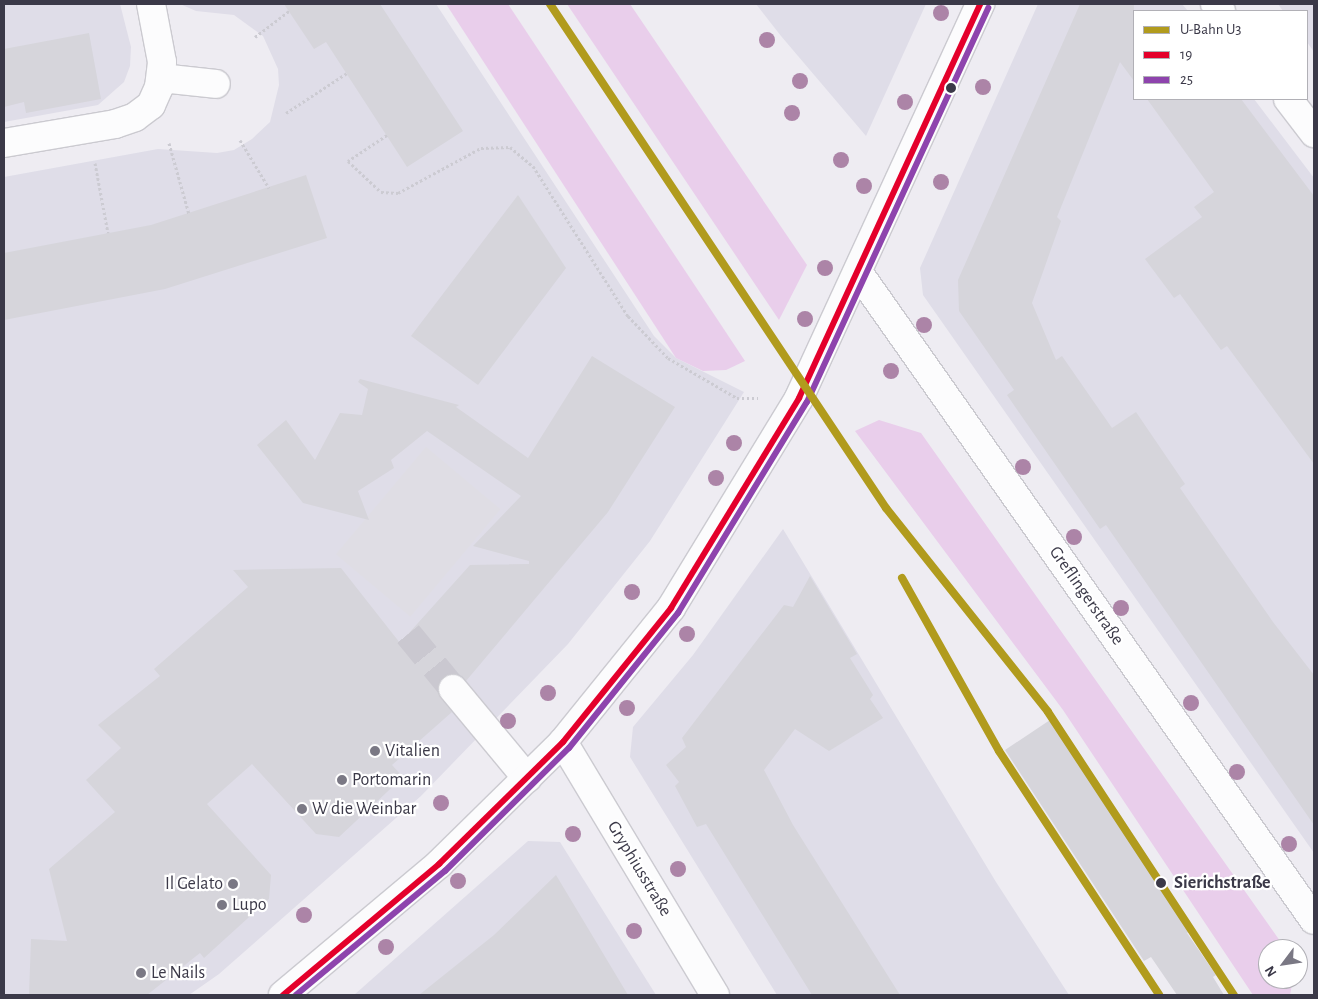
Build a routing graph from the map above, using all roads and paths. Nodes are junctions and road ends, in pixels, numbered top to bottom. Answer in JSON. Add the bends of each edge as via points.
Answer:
{"nodes":[{"id":1,"x":151,"y":4,"type":"edge"},
{"id":2,"x":980,"y":4,"type":"edge"},
{"id":3,"x":289,"y":11,"type":"dead end"},
{"id":4,"x":255,"y":37,"type":"dead end"},
{"id":5,"x":347,"y":73,"type":"dead end"},
{"id":6,"x":161,"y":78,"type":"junction"},
{"id":7,"x":216,"y":84,"type":"dead end"},
{"id":8,"x":1289,"y":100,"type":"edge"},
{"id":9,"x":286,"y":113,"type":"dead end"},
{"id":10,"x":1314,"y":133,"type":"edge"},
{"id":11,"x":387,"y":135,"type":"dead end"},
{"id":12,"x":240,"y":140,"type":"dead end"},
{"id":13,"x":4,"y":143,"type":"edge"},
{"id":14,"x":169,"y":143,"type":"dead end"},
{"id":15,"x":94,"y":157,"type":"dead end"},
{"id":16,"x":269,"y":188,"type":"dead end"},
{"id":17,"x":189,"y":214,"type":"dead end"},
{"id":18,"x":108,"y":234,"type":"dead end"},
{"id":19,"x":858,"y":272,"type":"junction"},
{"id":20,"x":737,"y":398,"type":"dead end"},
{"id":21,"x":453,"y":689,"type":"tunnel mouth"},
{"id":22,"x":563,"y":742,"type":"junction"},
{"id":23,"x":527,"y":778,"type":"junction"},
{"id":24,"x":1314,"y":920,"type":"edge"},
{"id":25,"x":283,"y":995,"type":"edge"},
{"id":26,"x":715,"y":995,"type":"edge"}],
"edges":[{"from":1,"to":6,"type":"street","via":[[161,43]]},
{"from":2,"to":19,"type":"street"},
{"from":3,"to":4,"type":"path"},
{"from":5,"to":9,"type":"path"},
{"from":6,"to":7,"type":"street"},
{"from":6,"to":13,"type":"street","via":[[151,105],[127,120]]},
{"from":8,"to":10,"type":"street"},
{"from":11,"to":20,"type":"path","via":[[348,161],[381,192],[398,193],[481,148],[510,147],[534,166],[628,316],[668,358]]},
{"from":12,"to":16,"type":"path"},
{"from":14,"to":17,"type":"path"},
{"from":15,"to":18,"type":"path"},
{"from":19,"to":22,"type":"street","via":[[799,398],[671,608]]},
{"from":19,"to":24,"type":"street","name":"Greflingerstraße"},
{"from":21,"to":23,"type":"street"},
{"from":22,"to":23,"type":"street"},
{"from":22,"to":26,"type":"street","name":"Gryphiusstraße"},
{"from":23,"to":25,"type":"street","via":[[439,864]]}]}
